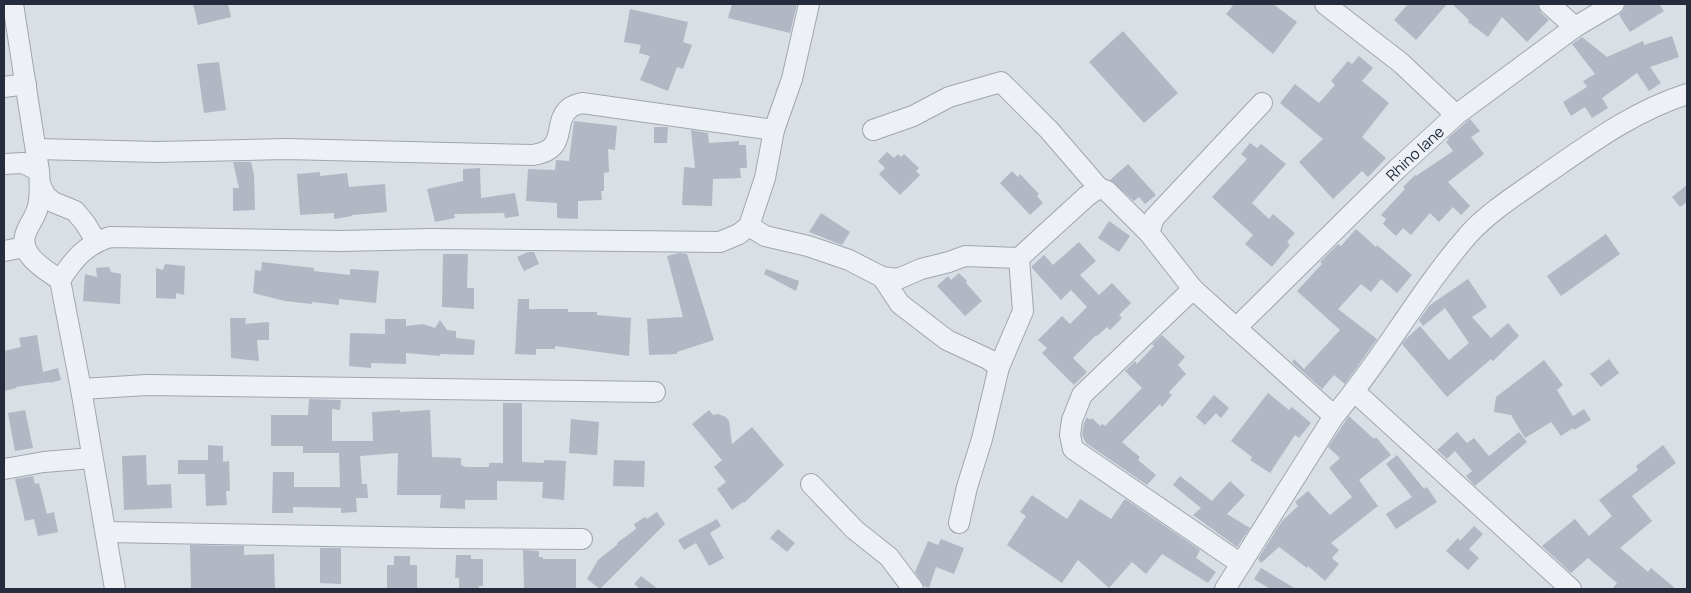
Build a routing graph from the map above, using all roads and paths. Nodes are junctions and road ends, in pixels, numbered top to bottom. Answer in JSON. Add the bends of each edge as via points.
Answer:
{"nodes":[{"id":1,"x":13,"y":4,"type":"edge"},
{"id":2,"x":809,"y":4,"type":"edge"},
{"id":3,"x":1324,"y":4,"type":"edge"},
{"id":4,"x":1549,"y":4,"type":"edge"},
{"id":5,"x":1614,"y":4,"type":"edge"},
{"id":6,"x":1575,"y":27,"type":"junction"},
{"id":7,"x":26,"y":84,"type":"junction"},
{"id":8,"x":4,"y":87,"type":"edge"},
{"id":9,"x":1687,"y":94,"type":"edge"},
{"id":10,"x":1262,"y":103,"type":"dead end"},
{"id":11,"x":1456,"y":115,"type":"junction"},
{"id":12,"x":774,"y":130,"type":"junction"},
{"id":13,"x":873,"y":130,"type":"dead end"},
{"id":14,"x":37,"y":149,"type":"junction"},
{"id":15,"x":4,"y":164,"type":"edge"},
{"id":16,"x":39,"y":177,"type":"junction"},
{"id":17,"x":1100,"y":188,"type":"junction"},
{"id":18,"x":749,"y":226,"type":"junction"},
{"id":19,"x":1149,"y":233,"type":"junction"},
{"id":20,"x":96,"y":241,"type":"junction"},
{"id":21,"x":25,"y":247,"type":"junction"},
{"id":22,"x":4,"y":251,"type":"edge"},
{"id":23,"x":1020,"y":258,"type":"junction"},
{"id":24,"x":882,"y":277,"type":"junction"},
{"id":25,"x":60,"y":280,"type":"junction"},
{"id":26,"x":1193,"y":289,"type":"junction"},
{"id":27,"x":1236,"y":328,"type":"junction"},
{"id":28,"x":999,"y":367,"type":"junction"},
{"id":29,"x":81,"y":389,"type":"junction"},
{"id":30,"x":655,"y":392,"type":"dead end"},
{"id":31,"x":1355,"y":392,"type":"junction"},
{"id":32,"x":1334,"y":416,"type":"junction"},
{"id":33,"x":92,"y":458,"type":"junction"},
{"id":34,"x":4,"y":469,"type":"edge"},
{"id":35,"x":811,"y":484,"type":"dead end"},
{"id":36,"x":959,"y":523,"type":"dead end"},
{"id":37,"x":106,"y":532,"type":"junction"},
{"id":38,"x":582,"y":539,"type":"dead end"},
{"id":39,"x":1241,"y":564,"type":"junction"},
{"id":40,"x":115,"y":589,"type":"edge"},
{"id":41,"x":913,"y":589,"type":"edge"},
{"id":42,"x":1225,"y":589,"type":"edge"},
{"id":43,"x":1571,"y":589,"type":"edge"}],
"edges":[{"from":1,"to":7,"type":"street"},
{"from":2,"to":12,"type":"street","via":[[792,79]]},
{"from":3,"to":11,"type":"street","via":[[1401,63]]},
{"from":4,"to":6,"type":"street"},
{"from":5,"to":6,"type":"street","name":"Rhino lane"},
{"from":6,"to":11,"type":"street","name":"Rhino lane"},
{"from":7,"to":8,"type":"street"},
{"from":7,"to":14,"type":"street"},
{"from":9,"to":31,"type":"street","via":[[1605,132],[1483,220],[1406,316]]},
{"from":10,"to":19,"type":"street","via":[[1154,218]]},
{"from":11,"to":27,"type":"street","name":"Rhino lane"},
{"from":12,"to":14,"type":"street","via":[[582,103],[563,117],[558,139],[551,149],[533,155],[286,149],[158,152]]},
{"from":12,"to":18,"type":"street","via":[[765,178]]},
{"from":13,"to":17,"type":"street","via":[[912,116],[949,97],[1001,82]]},
{"from":14,"to":16,"type":"street"},
{"from":15,"to":16,"type":"street","via":[[23,163]]},
{"from":16,"to":20,"type":"street","via":[[45,195],[75,211]]},
{"from":16,"to":21,"type":"street","via":[[40,199],[25,237]]},
{"from":17,"to":19,"type":"street","via":[[1107,191]]},
{"from":17,"to":23,"type":"street","via":[[1086,196]]},
{"from":18,"to":20,"type":"street","via":[[720,242],[110,237]]},
{"from":18,"to":24,"type":"street","via":[[765,236],[849,260]]},
{"from":19,"to":26,"type":"street"},
{"from":20,"to":25,"type":"street","via":[[74,259]]},
{"from":21,"to":22,"type":"street"},
{"from":21,"to":25,"type":"street","via":[[42,267]]},
{"from":23,"to":24,"type":"street","via":[[966,256],[898,279]]},
{"from":23,"to":28,"type":"street","via":[[1023,311]]},
{"from":24,"to":28,"type":"street","via":[[900,304],[947,340]]},
{"from":25,"to":29,"type":"street"},
{"from":26,"to":27,"type":"street"},
{"from":26,"to":39,"type":"street","via":[[1082,395],[1070,435],[1073,449]]},
{"from":27,"to":32,"type":"street"},
{"from":28,"to":36,"type":"street"},
{"from":29,"to":30,"type":"street","via":[[147,385]]},
{"from":29,"to":33,"type":"street"},
{"from":31,"to":32,"type":"street"},
{"from":31,"to":43,"type":"street"},
{"from":32,"to":39,"type":"street"},
{"from":33,"to":34,"type":"street"},
{"from":33,"to":37,"type":"street"},
{"from":35,"to":41,"type":"street","via":[[855,530],[889,557]]},
{"from":37,"to":38,"type":"street"},
{"from":37,"to":40,"type":"street"},
{"from":39,"to":42,"type":"street"}]}
